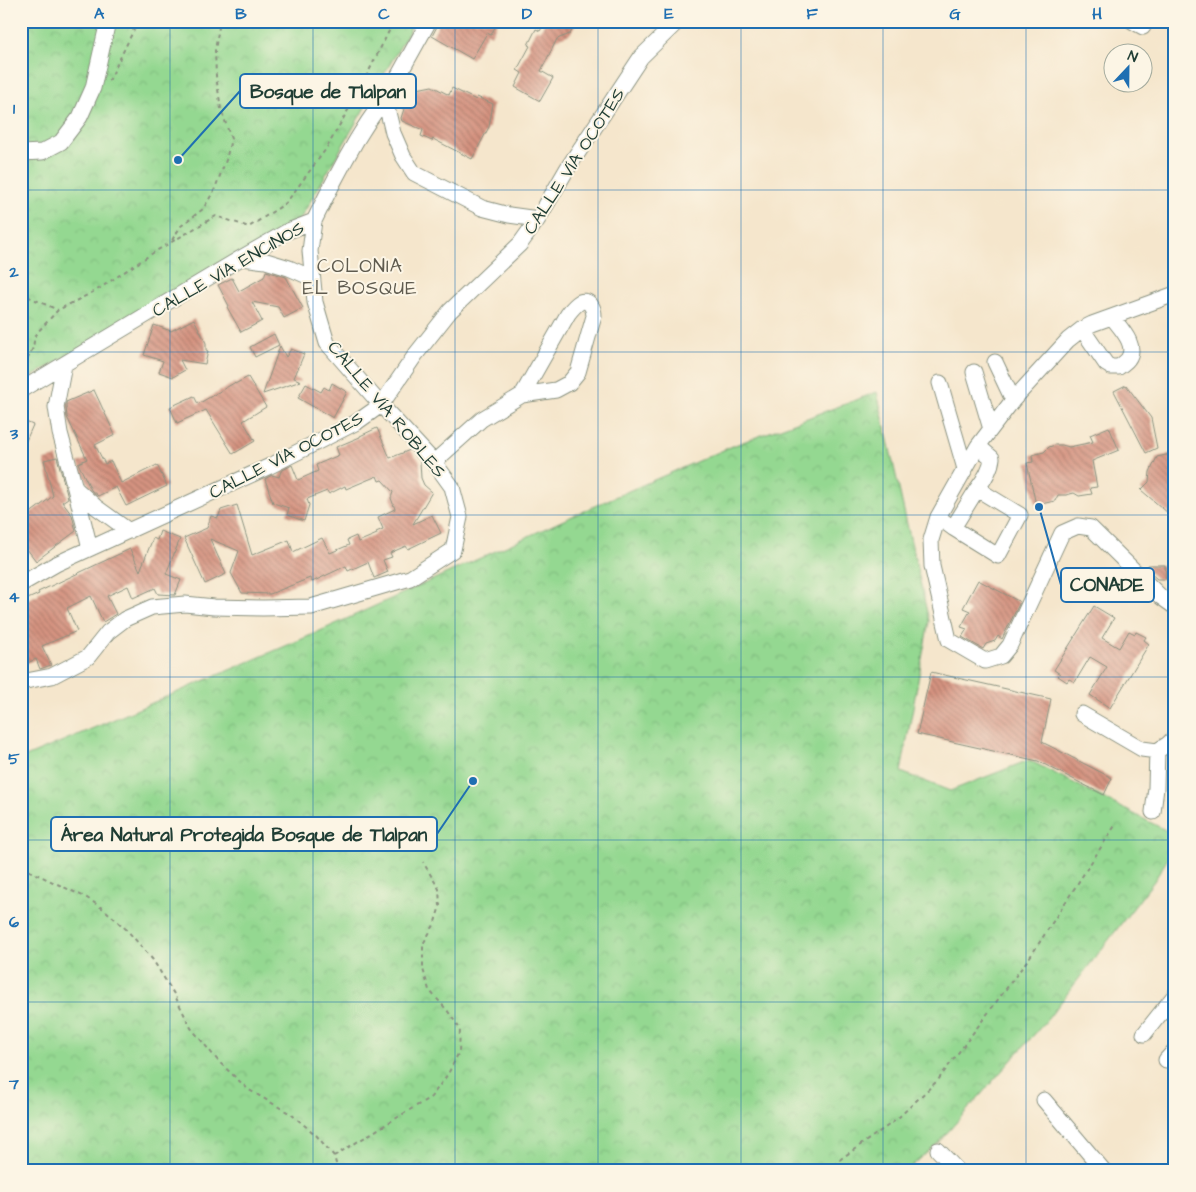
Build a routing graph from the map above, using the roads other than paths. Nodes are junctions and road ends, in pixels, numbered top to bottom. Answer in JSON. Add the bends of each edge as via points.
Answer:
{"nodes":[{"id":1,"x":108,"y":21,"type":"edge"},
{"id":2,"x":429,"y":21,"type":"edge"},
{"id":3,"x":678,"y":21,"type":"edge"},
{"id":4,"x":385,"y":100,"type":"junction"},
{"id":5,"x":21,"y":153,"type":"edge"},
{"id":6,"x":538,"y":219,"type":"junction"},
{"id":7,"x":314,"y":221,"type":"junction"},
{"id":8,"x":241,"y":258,"type":"junction"},
{"id":9,"x":312,"y":278,"type":"junction"},
{"id":10,"x":1175,"y":294,"type":"edge"},
{"id":11,"x":1112,"y":317,"type":"junction"},
{"id":12,"x":1082,"y":329,"type":"junction"},
{"id":13,"x":995,"y":362,"type":"dead end"},
{"id":14,"x":64,"y":365,"type":"junction"},
{"id":15,"x":974,"y":372,"type":"dead end"},
{"id":16,"x":940,"y":384,"type":"dead end"},
{"id":17,"x":21,"y":390,"type":"edge"},
{"id":18,"x":522,"y":395,"type":"junction"},
{"id":19,"x":1013,"y":400,"type":"junction"},
{"id":20,"x":381,"y":405,"type":"junction"},
{"id":21,"x":991,"y":429,"type":"junction"},
{"id":22,"x":978,"y":446,"type":"junction"},
{"id":23,"x":434,"y":462,"type":"junction"},
{"id":24,"x":965,"y":470,"type":"junction"},
{"id":25,"x":75,"y":488,"type":"junction"},
{"id":26,"x":977,"y":489,"type":"junction"},
{"id":27,"x":938,"y":517,"type":"junction"},
{"id":28,"x":953,"y":528,"type":"junction"},
{"id":29,"x":129,"y":531,"type":"junction"},
{"id":30,"x":90,"y":548,"type":"junction"},
{"id":31,"x":21,"y":584,"type":"edge"},
{"id":32,"x":1175,"y":606,"type":"edge"},
{"id":33,"x":21,"y":682,"type":"edge"},
{"id":34,"x":1082,"y":714,"type":"dead end"},
{"id":35,"x":1175,"y":738,"type":"edge"},
{"id":36,"x":1157,"y":751,"type":"junction"},
{"id":37,"x":1153,"y":812,"type":"dead end"},
{"id":38,"x":1175,"y":995,"type":"edge"},
{"id":39,"x":1144,"y":1034,"type":"dead end"},
{"id":40,"x":1044,"y":1100,"type":"dead end"},
{"id":41,"x":938,"y":1150,"type":"dead end"},
{"id":42,"x":958,"y":1171,"type":"edge"},
{"id":43,"x":1104,"y":1171,"type":"edge"}],
"edges":[{"from":1,"to":5,"type":"street","via":[[93,88],[80,117],[61,142],[42,152]]},
{"from":2,"to":4,"type":"street","name":"CALLE VÍA ENCINOS"},
{"from":3,"to":6,"type":"street","name":"CALLE VÍA OCOTES","via":[[641,57]]},
{"from":4,"to":6,"type":"street","via":[[393,133],[414,173],[482,208]]},
{"from":4,"to":7,"type":"street","name":"CALLE VÍA ENCINOS","via":[[375,109]]},
{"from":6,"to":20,"type":"street","name":"CALLE VÍA OCOTES","via":[[520,244],[450,311]]},
{"from":7,"to":8,"type":"street","name":"CALLE VÍA ENCINOS","via":[[288,231]]},
{"from":7,"to":9,"type":"street","name":"CALLE VÍA ROBLES","via":[[310,251]]},
{"from":8,"to":9,"type":"street","via":[[266,261]]},
{"from":8,"to":14,"type":"street","name":"CALLE VÍA ENCINOS"},
{"from":9,"to":20,"type":"street","name":"CALLE VÍA ROBLES","via":[[327,343]]},
{"from":10,"to":11,"type":"street"},
{"from":11,"to":12,"type":"street"},
{"from":11,"to":12,"type":"street","via":[[1130,344],[1131,352],[1119,367],[1106,364]]},
{"from":12,"to":19,"type":"street"},
{"from":13,"to":19,"type":"street"},
{"from":14,"to":17,"type":"street","name":"CALLE VÍA ENCINOS"},
{"from":14,"to":25,"type":"street","via":[[56,407]]},
{"from":15,"to":21,"type":"street"},
{"from":16,"to":24,"type":"street"},
{"from":18,"to":18,"type":"street","via":[[556,390],[569,383],[578,372],[594,316],[591,304],[580,302],[568,314]]},
{"from":18,"to":23,"type":"street","via":[[482,420]]},
{"from":19,"to":21,"type":"street"},
{"from":20,"to":23,"type":"street","name":"CALLE VÍA ROBLES"},
{"from":20,"to":29,"type":"street","name":"CALLE VÍA OCOTES","via":[[357,422],[270,466]]},
{"from":21,"to":22,"type":"street"},
{"from":22,"to":24,"type":"street"},
{"from":22,"to":26,"type":"street","via":[[992,458]]},
{"from":23,"to":33,"type":"street","name":"CALLE VÍA ROBLES","via":[[452,487],[460,517],[453,550],[410,578],[311,607],[152,606],[125,619],[108,632],[88,658],[52,676]]},
{"from":24,"to":27,"type":"street"},
{"from":25,"to":29,"type":"street"},
{"from":25,"to":30,"type":"street"},
{"from":26,"to":28,"type":"street"},
{"from":26,"to":28,"type":"street","via":[[1020,515],[998,556]]},
{"from":27,"to":28,"type":"street"},
{"from":27,"to":32,"type":"street","via":[[931,540],[932,566],[949,640],[985,661],[1001,656],[1010,645],[1062,533],[1078,526],[1092,528],[1161,597]]},
{"from":29,"to":30,"type":"street","name":"CALLE VÍA OCOTES"},
{"from":30,"to":31,"type":"street","name":"CALLE VÍA OCOTES"},
{"from":34,"to":36,"type":"street","via":[[1142,749]]},
{"from":35,"to":36,"type":"street"},
{"from":36,"to":37,"type":"street"},
{"from":38,"to":39,"type":"street"},
{"from":40,"to":43,"type":"street"},
{"from":41,"to":42,"type":"street"}]}
